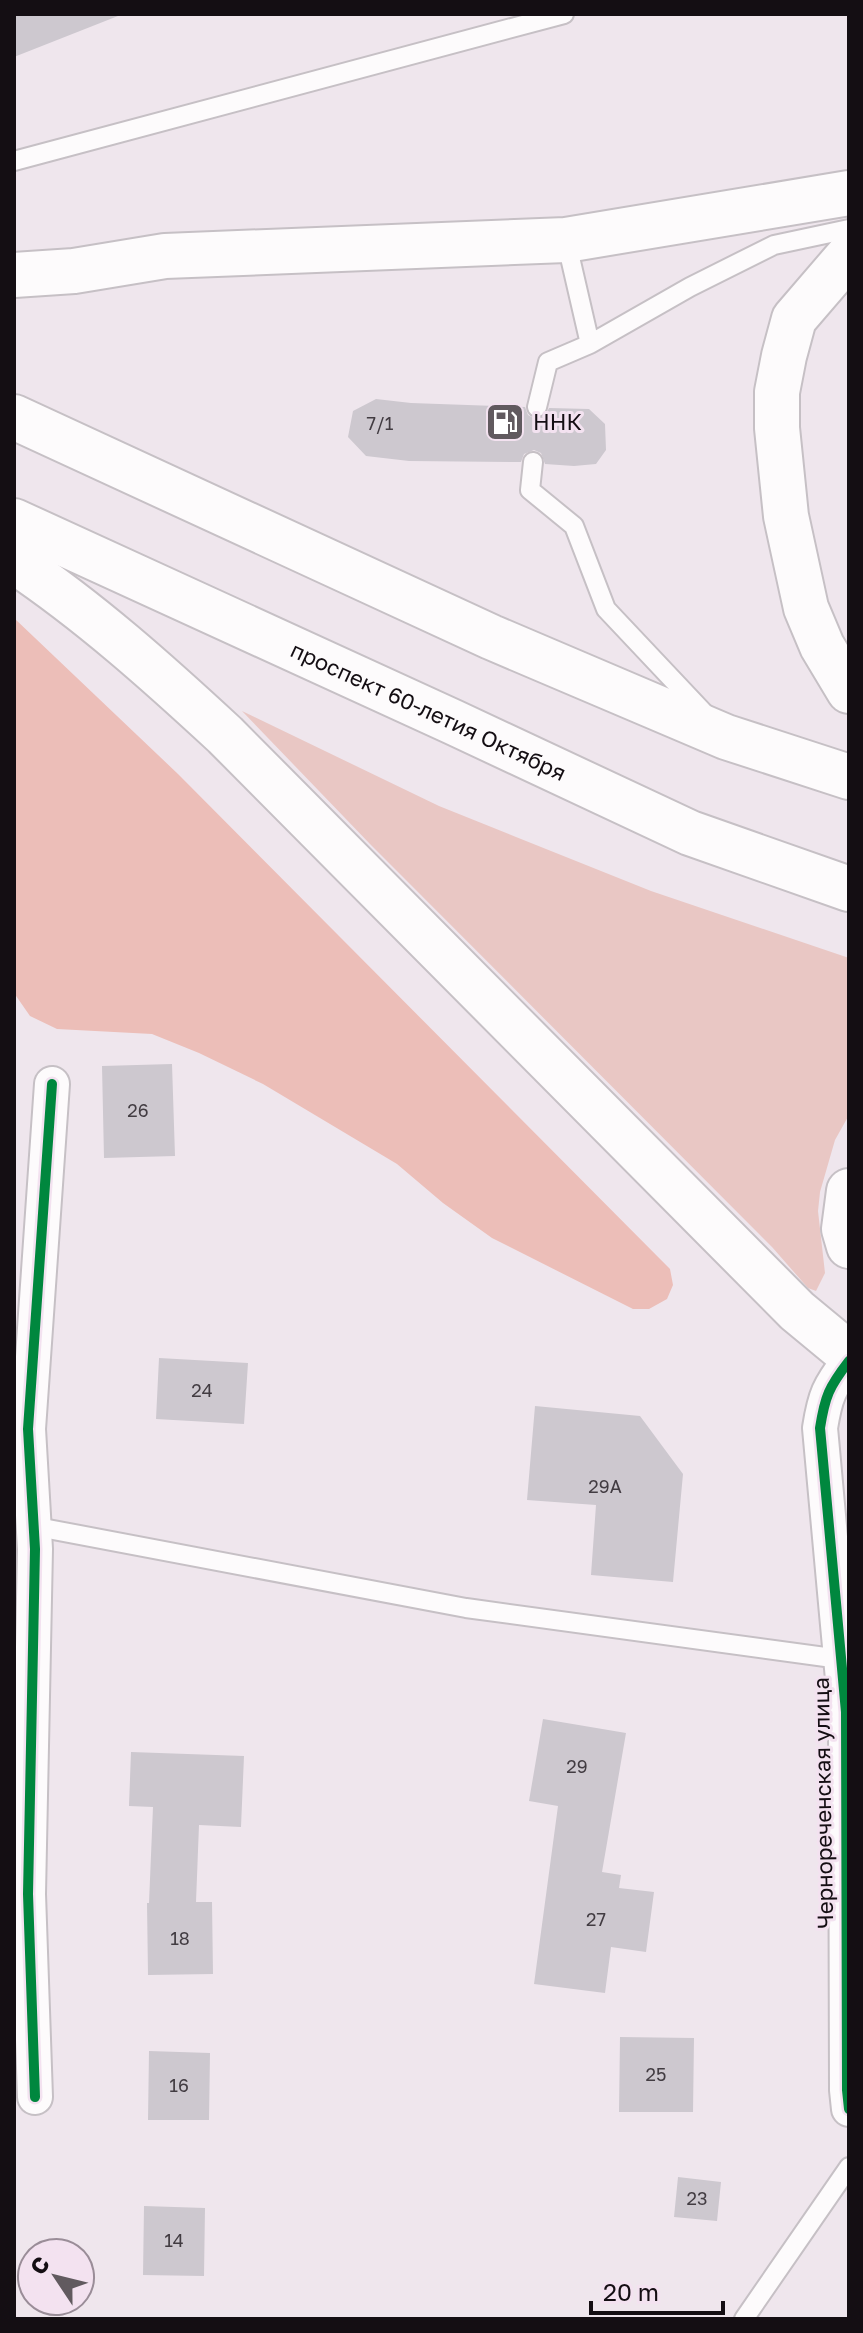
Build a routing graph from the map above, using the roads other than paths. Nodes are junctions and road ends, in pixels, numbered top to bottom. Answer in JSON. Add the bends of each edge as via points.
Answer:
{"nodes":[{"id":1,"x":564,"y":14,"type":"edge"},
{"id":2,"x":14,"y":161,"type":"edge"},
{"id":3,"x":849,"y":193,"type":"edge"},
{"id":4,"x":849,"y":229,"type":"edge"},
{"id":5,"x":566,"y":240,"type":"junction"},
{"id":6,"x":849,"y":255,"type":"edge"},
{"id":7,"x":14,"y":275,"type":"edge"},
{"id":8,"x":590,"y":344,"type":"junction"},
{"id":9,"x":537,"y":407,"type":"dead end"},
{"id":10,"x":14,"y":417,"type":"edge"},
{"id":11,"x":533,"y":462,"type":"dead end"},
{"id":12,"x":14,"y":521,"type":"edge"},
{"id":13,"x":14,"y":561,"type":"edge"},
{"id":14,"x":849,"y":691,"type":"edge"},
{"id":15,"x":726,"y":737,"type":"junction"},
{"id":16,"x":849,"y":777,"type":"edge"},
{"id":17,"x":849,"y":889,"type":"edge"},
{"id":18,"x":52,"y":1084,"type":"dead end"},
{"id":19,"x":849,"y":1191,"type":"edge"},
{"id":20,"x":849,"y":1246,"type":"edge"},
{"id":21,"x":849,"y":1354,"type":"edge"},
{"id":22,"x":849,"y":1361,"type":"edge"},
{"id":23,"x":21,"y":1429,"type":"edge"},
{"id":24,"x":32,"y":1526,"type":"junction"},
{"id":25,"x":840,"y":1659,"type":"junction"},
{"id":26,"x":35,"y":2097,"type":"dead end"},
{"id":27,"x":849,"y":2109,"type":"edge"},
{"id":28,"x":849,"y":2167,"type":"edge"},
{"id":29,"x":744,"y":2319,"type":"edge"}],
"edges":[{"from":1,"to":2,"type":"lane"},
{"from":3,"to":5,"type":"highway"},
{"from":4,"to":8,"type":"lane","via":[[774,245]]},
{"from":5,"to":7,"type":"highway","via":[[165,256]]},
{"from":5,"to":8,"type":"lane"},
{"from":6,"to":14,"type":"highway","via":[[794,319],[777,392],[777,428],[786,516],[806,608]]},
{"from":8,"to":9,"type":"lane","via":[[548,362]]},
{"from":10,"to":15,"type":"highway","via":[[491,637]]},
{"from":11,"to":15,"type":"lane","via":[[530,490],[574,526],[606,609]]},
{"from":12,"to":17,"type":"highway","name":"проспект 60-летия Октября","via":[[690,833]]},
{"from":13,"to":21,"type":"highway","via":[[135,652],[225,735],[797,1311]]},
{"from":15,"to":16,"type":"highway"},
{"from":18,"to":23,"type":"street"},
{"from":19,"to":20,"type":"highway","via":[[844,1229]]},
{"from":22,"to":25,"type":"street","name":"Чернореченская улица","via":[[825,1398],[820,1428]]},
{"from":23,"to":24,"type":"street"},
{"from":24,"to":25,"type":"lane","via":[[466,1608]]},
{"from":24,"to":26,"type":"street","via":[[28,1894]]},
{"from":25,"to":27,"type":"street","name":"Чернореченская улица","via":[[846,1712]]},
{"from":28,"to":29,"type":"lane"}]}
